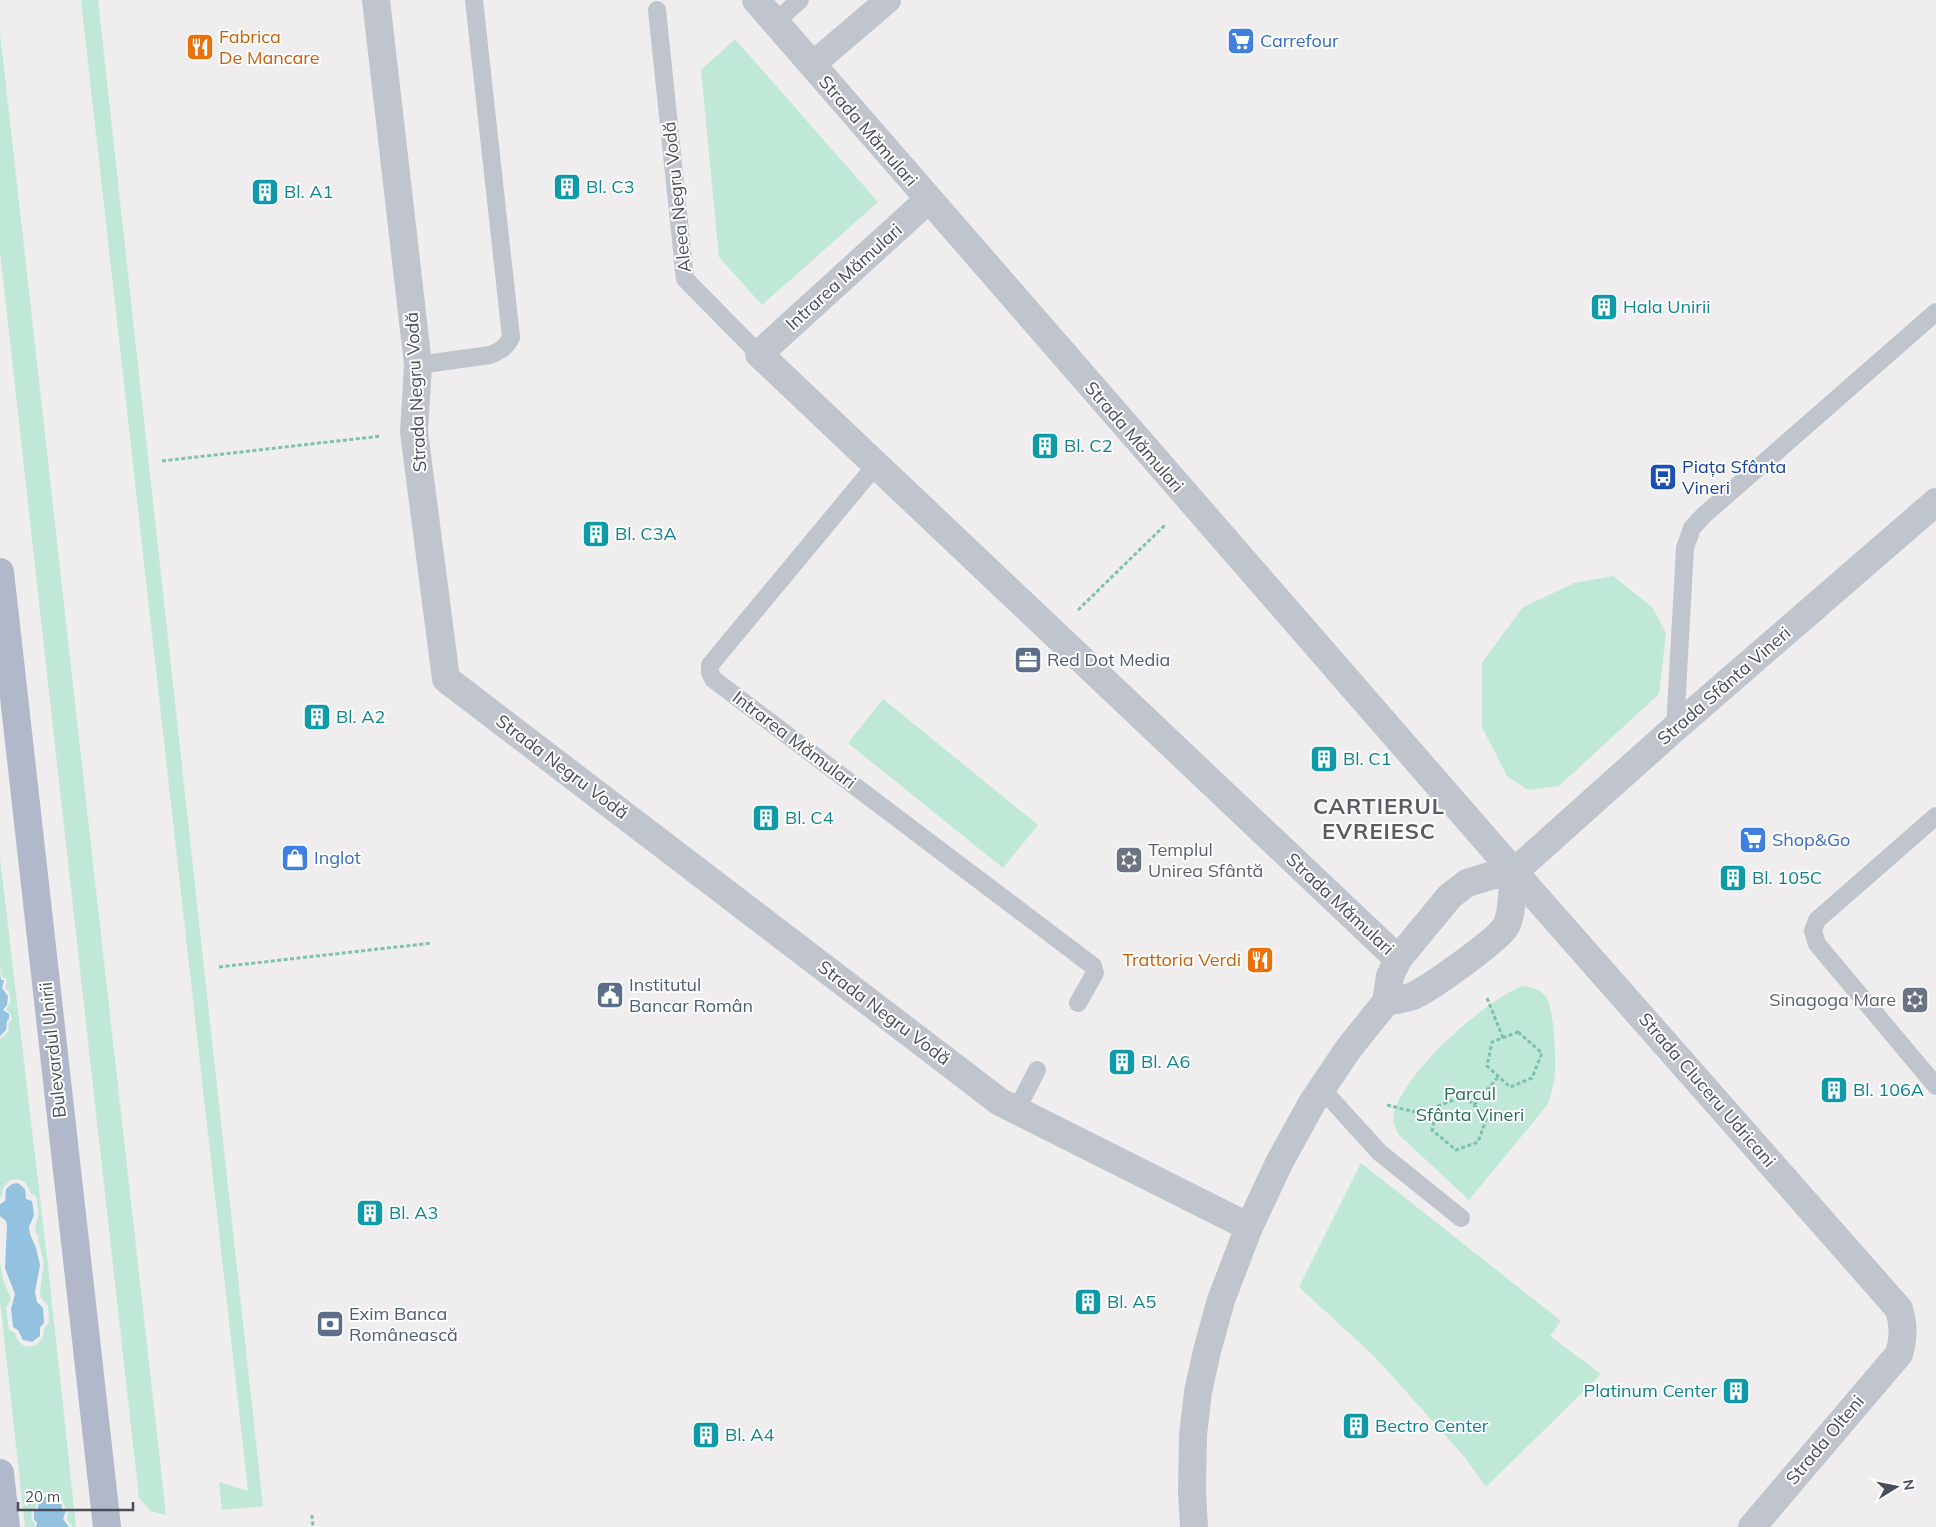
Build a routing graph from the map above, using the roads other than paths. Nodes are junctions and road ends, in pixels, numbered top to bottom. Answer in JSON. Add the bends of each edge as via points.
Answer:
{"nodes":[{"id":1,"x":376,"y":0,"type":"edge"},
{"id":2,"x":474,"y":0,"type":"edge"},
{"id":3,"x":756,"y":0,"type":"edge"},
{"id":4,"x":800,"y":0,"type":"edge"},
{"id":5,"x":888,"y":0,"type":"edge"},
{"id":6,"x":657,"y":10,"type":"dead end"},
{"id":7,"x":775,"y":22,"type":"junction"},
{"id":8,"x":812,"y":66,"type":"junction"},
{"id":9,"x":928,"y":200,"type":"junction"},
{"id":10,"x":1936,"y":312,"type":"edge"},
{"id":11,"x":759,"y":354,"type":"junction"},
{"id":12,"x":418,"y":365,"type":"junction"},
{"id":13,"x":876,"y":465,"type":"junction"},
{"id":14,"x":1936,"y":502,"type":"edge"},
{"id":15,"x":0,"y":572,"type":"edge"},
{"id":16,"x":1674,"y":728,"type":"junction"},
{"id":17,"x":1936,"y":816,"type":"edge"},
{"id":18,"x":1514,"y":872,"type":"junction"},
{"id":19,"x":1398,"y":960,"type":"junction"},
{"id":20,"x":1386,"y":1002,"type":"junction"},
{"id":21,"x":1078,"y":1003,"type":"dead end"},
{"id":22,"x":1037,"y":1070,"type":"dead end"},
{"id":23,"x":1936,"y":1086,"type":"edge"},
{"id":24,"x":1322,"y":1089,"type":"junction"},
{"id":25,"x":1016,"y":1111,"type":"junction"},
{"id":26,"x":1461,"y":1218,"type":"dead end"},
{"id":27,"x":1249,"y":1227,"type":"junction"},
{"id":28,"x":1899,"y":1354,"type":"joint"},
{"id":29,"x":0,"y":1473,"type":"edge"},
{"id":30,"x":6,"y":1527,"type":"edge"},
{"id":31,"x":107,"y":1527,"type":"edge"},
{"id":32,"x":1194,"y":1527,"type":"edge"},
{"id":33,"x":1752,"y":1527,"type":"edge"}],
"edges":[{"from":1,"to":12,"type":"street","name":"Strada Negru Vodă"},
{"from":2,"to":12,"type":"lane","via":[[511,336],[508,344],[490,356]]},
{"from":3,"to":7,"type":"street","name":"Strada Mămulari"},
{"from":4,"to":7,"type":"lane"},
{"from":5,"to":8,"type":"street"},
{"from":6,"to":11,"type":"lane","name":"Aleea Negru Vodă","via":[[685,279]]},
{"from":7,"to":8,"type":"street","name":"Strada Mămulari"},
{"from":8,"to":9,"type":"street","name":"Strada Mămulari"},
{"from":9,"to":11,"type":"street","name":"Intrarea Mămulari"},
{"from":9,"to":18,"type":"street","name":"Strada Mămulari"},
{"from":10,"to":16,"type":"lane","via":[[1692,528],[1685,548]]},
{"from":11,"to":13,"type":"street","name":"Strada Mămulari"},
{"from":12,"to":25,"type":"street","name":"Strada Negru Vodă","via":[[414,432],[446,678],[1000,1102]]},
{"from":13,"to":19,"type":"street","name":"Strada Mămulari"},
{"from":13,"to":21,"type":"lane","name":"Intrarea Mămulari","via":[[710,665],[710,672],[713,679],[1094,966],[1095,973]]},
{"from":14,"to":16,"type":"street","name":"Strada Sfânta Vineri"},
{"from":15,"to":31,"type":"main road","name":"Bulevardul Unirii"},
{"from":16,"to":18,"type":"street","name":"Strada Sfânta Vineri"},
{"from":17,"to":23,"type":"lane","via":[[1817,920],[1813,931],[1817,944]]},
{"from":18,"to":19,"type":"street","via":[[1467,883],[1450,896]]},
{"from":18,"to":20,"type":"street","via":[[1506,926],[1487,945],[1426,989]]},
{"from":18,"to":28,"type":"street","name":"Strada Cluceru Udricani","via":[[1899,1309],[1903,1331]]},
{"from":19,"to":20,"type":"street","via":[[1390,976]]},
{"from":20,"to":24,"type":"street","via":[[1349,1048]]},
{"from":22,"to":25,"type":"lane"},
{"from":24,"to":26,"type":"lane","via":[[1378,1152]]},
{"from":24,"to":27,"type":"street","via":[[1279,1164]]},
{"from":25,"to":27,"type":"street","name":"Strada Negru Vodă"},
{"from":27,"to":32,"type":"street","via":[[1222,1300],[1198,1392],[1193,1436]]},
{"from":28,"to":33,"type":"street","name":"Strada Olteni"},
{"from":29,"to":30,"type":"main road"}]}
